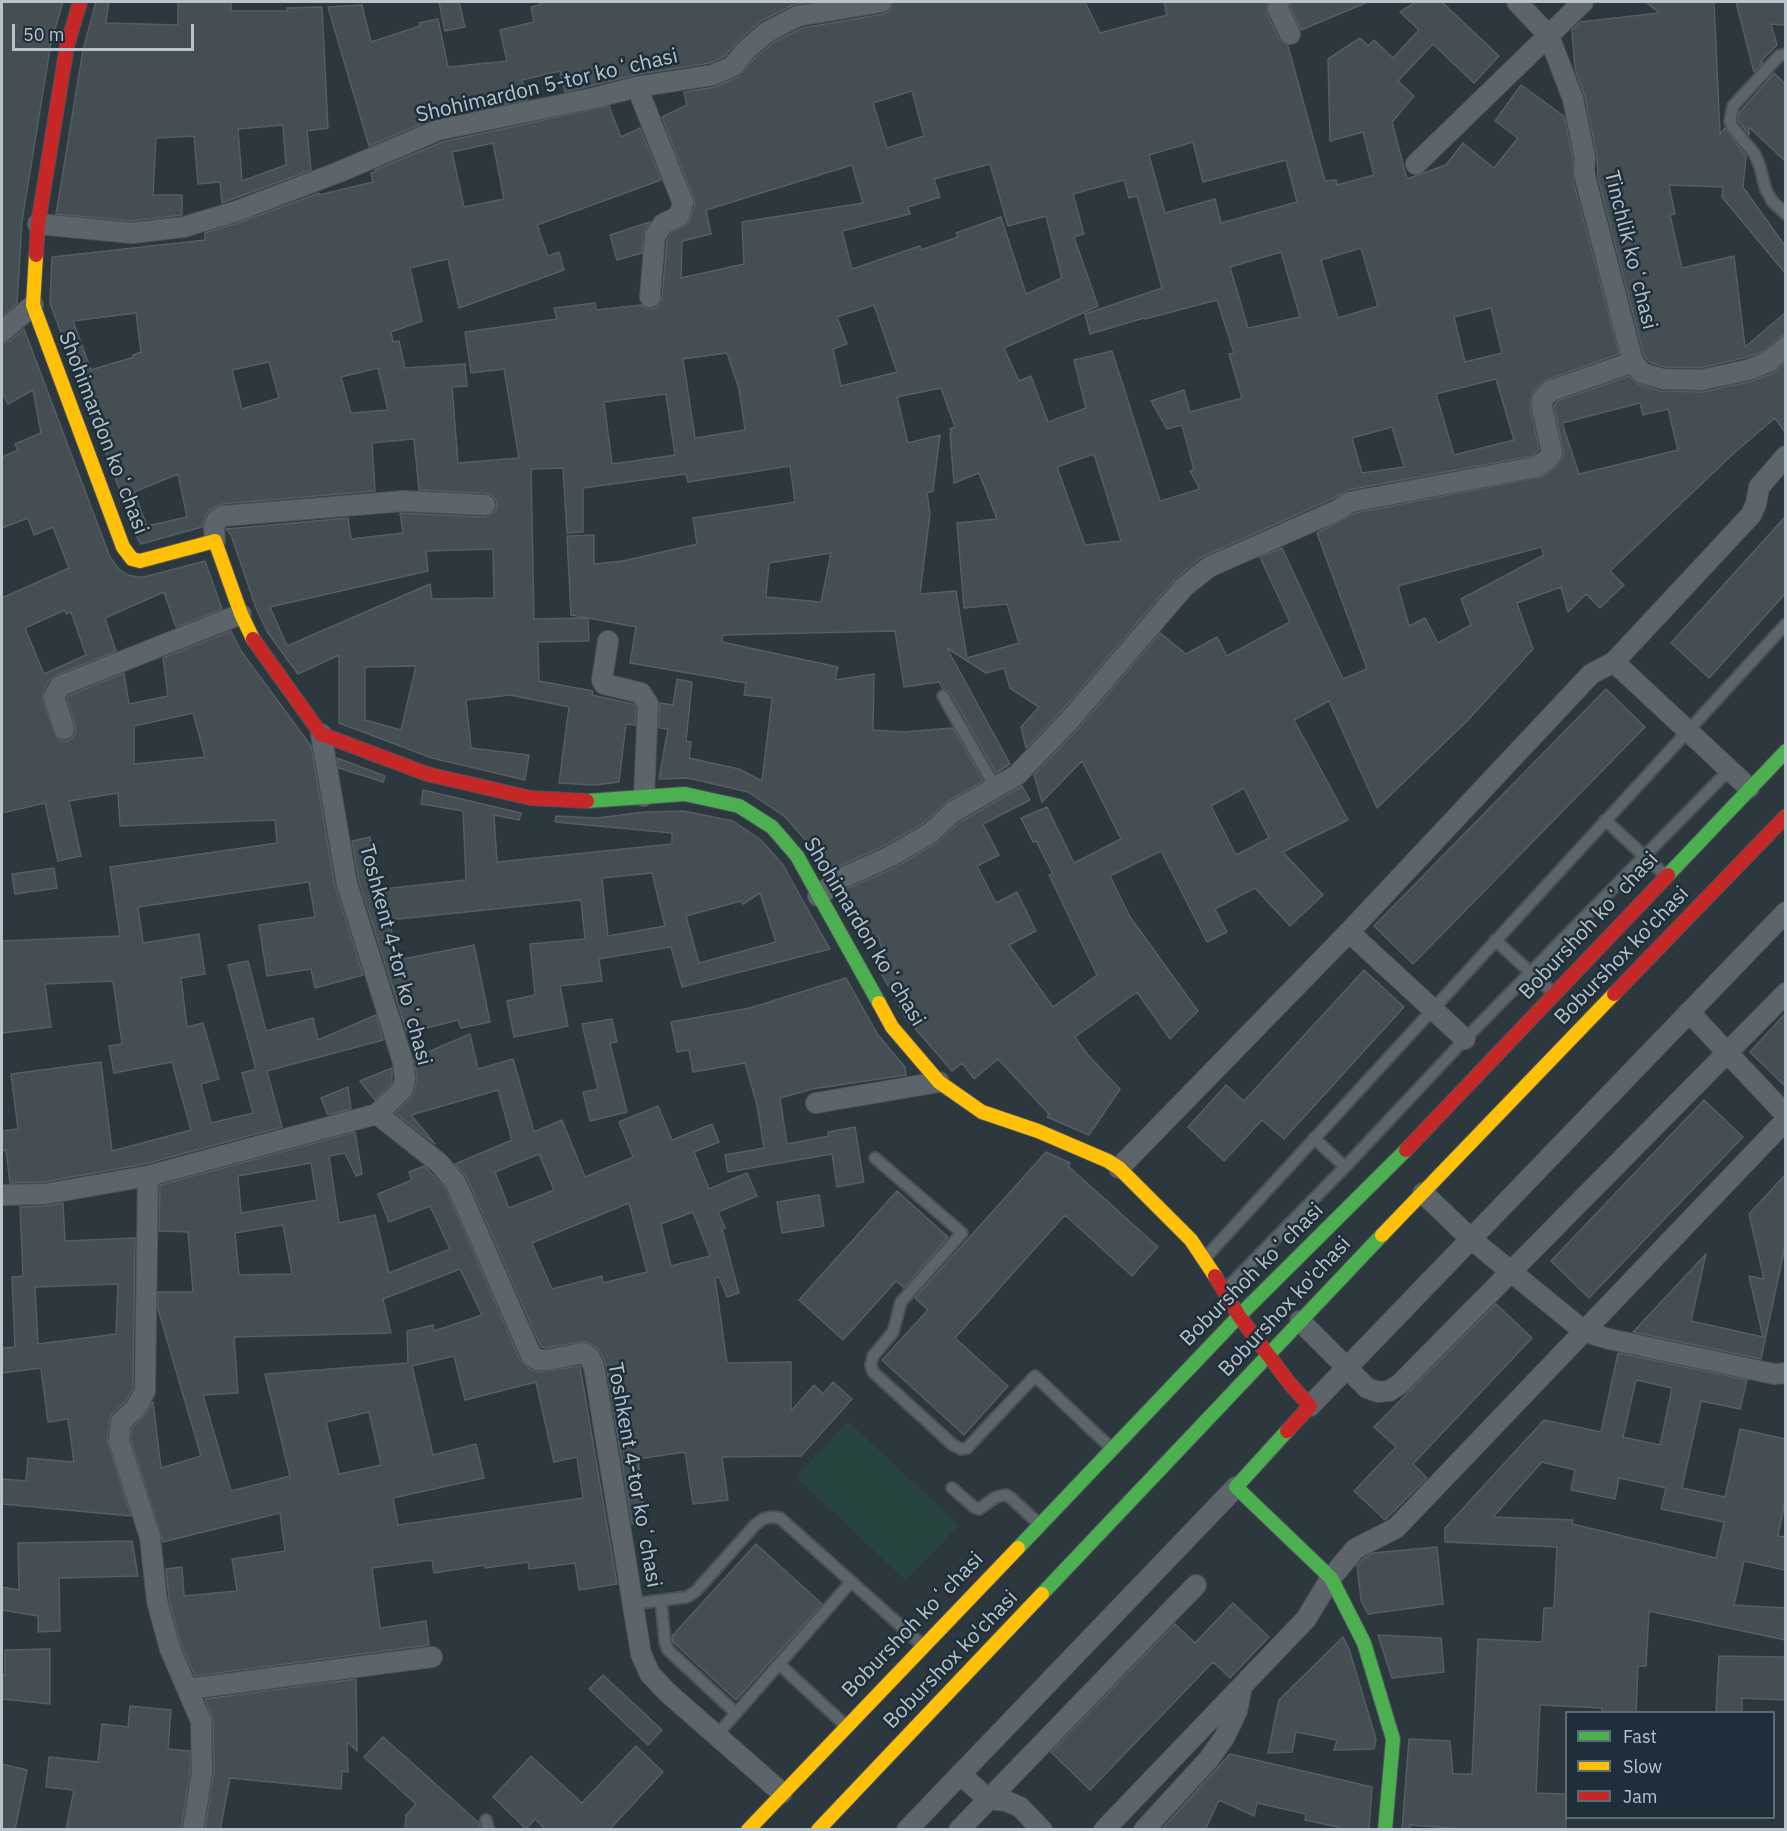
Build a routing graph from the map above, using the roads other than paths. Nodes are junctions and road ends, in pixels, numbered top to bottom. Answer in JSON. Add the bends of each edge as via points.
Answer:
{"nodes":[{"id":1,"x":80,"y":2,"type":"edge"},
{"id":2,"x":881,"y":2,"type":"edge"},
{"id":3,"x":1279,"y":2,"type":"edge"},
{"id":4,"x":1517,"y":2,"type":"edge"},
{"id":5,"x":1583,"y":2,"type":"edge"},
{"id":6,"x":1290,"y":34,"type":"dead end"},
{"id":7,"x":1549,"y":36,"type":"junction"},
{"id":8,"x":1785,"y":54,"type":"edge"},
{"id":9,"x":637,"y":87,"type":"junction"},
{"id":10,"x":1416,"y":164,"type":"dead end"},
{"id":11,"x":1785,"y":214,"type":"edge"},
{"id":12,"x":38,"y":224,"type":"junction"},
{"id":13,"x":650,"y":297,"type":"dead end"},
{"id":14,"x":33,"y":305,"type":"junction"},
{"id":15,"x":2,"y":332,"type":"edge"},
{"id":16,"x":1785,"y":347,"type":"edge"},
{"id":17,"x":1633,"y":363,"type":"junction"},
{"id":18,"x":1785,"y":456,"type":"edge"},
{"id":19,"x":485,"y":505,"type":"dead end"},
{"id":20,"x":215,"y":541,"type":"junction"},
{"id":21,"x":241,"y":614,"type":"junction"},
{"id":22,"x":1783,"y":632,"type":"edge"},
{"id":23,"x":608,"y":641,"type":"dead end"},
{"id":24,"x":1614,"y":662,"type":"junction"},
{"id":25,"x":943,"y":696,"type":"dead end"},
{"id":26,"x":64,"y":729,"type":"dead end"},
{"id":27,"x":1687,"y":731,"type":"junction"},
{"id":28,"x":321,"y":734,"type":"junction"},
{"id":29,"x":1785,"y":751,"type":"edge"},
{"id":30,"x":1729,"y":770,"type":"junction"},
{"id":31,"x":995,"y":787,"type":"junction"},
{"id":32,"x":1749,"y":788,"type":"junction"},
{"id":33,"x":644,"y":796,"type":"junction"},
{"id":34,"x":1785,"y":816,"type":"edge"},
{"id":35,"x":1605,"y":820,"type":"junction"},
{"id":36,"x":1644,"y":856,"type":"junction"},
{"id":37,"x":1666,"y":876,"type":"junction"},
{"id":38,"x":818,"y":896,"type":"junction"},
{"id":39,"x":1785,"y":912,"type":"edge"},
{"id":40,"x":1349,"y":932,"type":"junction"},
{"id":41,"x":1496,"y":940,"type":"junction"},
{"id":42,"x":1531,"y":972,"type":"junction"},
{"id":43,"x":1785,"y":993,"type":"edge"},
{"id":44,"x":1554,"y":994,"type":"junction"},
{"id":45,"x":1432,"y":1009,"type":"junction"},
{"id":46,"x":1689,"y":1012,"type":"junction"},
{"id":47,"x":1465,"y":1039,"type":"junction"},
{"id":48,"x":1727,"y":1052,"type":"junction"},
{"id":49,"x":939,"y":1082,"type":"junction"},
{"id":50,"x":816,"y":1103,"type":"dead end"},
{"id":51,"x":377,"y":1114,"type":"junction"},
{"id":52,"x":1785,"y":1115,"type":"edge"},
{"id":53,"x":1785,"y":1120,"type":"edge"},
{"id":54,"x":1314,"y":1138,"type":"junction"},
{"id":55,"x":875,"y":1158,"type":"dead end"},
{"id":56,"x":1346,"y":1167,"type":"junction"},
{"id":57,"x":1119,"y":1168,"type":"junction"},
{"id":58,"x":148,"y":1176,"type":"junction"},
{"id":59,"x":1423,"y":1193,"type":"junction"},
{"id":60,"x":2,"y":1195,"type":"edge"},
{"id":61,"x":1471,"y":1239,"type":"junction"},
{"id":62,"x":1205,"y":1258,"type":"junction"},
{"id":63,"x":1511,"y":1271,"type":"junction"},
{"id":64,"x":1223,"y":1292,"type":"junction"},
{"id":65,"x":1239,"y":1316,"type":"junction"},
{"id":66,"x":1300,"y":1321,"type":"junction"},
{"id":67,"x":1585,"y":1332,"type":"junction"},
{"id":68,"x":1268,"y":1354,"type":"junction"},
{"id":69,"x":1347,"y":1368,"type":"junction"},
{"id":70,"x":1785,"y":1373,"type":"edge"},
{"id":71,"x":1310,"y":1406,"type":"junction"},
{"id":72,"x":1112,"y":1448,"type":"junction"},
{"id":73,"x":1236,"y":1487,"type":"junction"},
{"id":74,"x":952,"y":1488,"type":"dead end"},
{"id":75,"x":1039,"y":1524,"type":"junction"},
{"id":76,"x":1331,"y":1578,"type":"junction"},
{"id":77,"x":851,"y":1582,"type":"junction"},
{"id":78,"x":1196,"y":1585,"type":"dead end"},
{"id":79,"x":660,"y":1601,"type":"junction"},
{"id":80,"x":632,"y":1604,"type":"junction"},
{"id":81,"x":923,"y":1645,"type":"junction"},
{"id":82,"x":432,"y":1657,"type":"dead end"},
{"id":83,"x":779,"y":1664,"type":"junction"},
{"id":84,"x":1242,"y":1686,"type":"junction"},
{"id":85,"x":188,"y":1689,"type":"junction"},
{"id":86,"x":736,"y":1713,"type":"junction"},
{"id":87,"x":846,"y":1725,"type":"junction"},
{"id":88,"x":716,"y":1736,"type":"junction"},
{"id":89,"x":960,"y":1774,"type":"junction"},
{"id":90,"x":782,"y":1793,"type":"junction"},
{"id":91,"x":988,"y":1798,"type":"junction"},
{"id":92,"x":193,"y":1830,"type":"edge"},
{"id":93,"x":747,"y":1830,"type":"edge"},
{"id":94,"x":818,"y":1830,"type":"edge"},
{"id":95,"x":908,"y":1830,"type":"edge"},
{"id":96,"x":959,"y":1830,"type":"edge"},
{"id":97,"x":1042,"y":1830,"type":"edge"},
{"id":98,"x":1104,"y":1830,"type":"edge"},
{"id":99,"x":1144,"y":1830,"type":"edge"},
{"id":100,"x":1385,"y":1830,"type":"edge"}],
"edges":[{"from":1,"to":12,"type":"main road","name":"Shohimardon koʻchasi","via":[[67,46]]},
{"from":2,"to":9,"type":"street","name":"Shohimardon 5-tor koʻchasi","via":[[798,16],[767,32],[732,66],[713,75]]},
{"from":3,"to":6,"type":"street","via":[[1278,9]]},
{"from":4,"to":7,"type":"street","name":"Tinchlik koʻchasi"},
{"from":5,"to":7,"type":"street"},
{"from":7,"to":10,"type":"street"},
{"from":7,"to":17,"type":"street","name":"Tinchlik koʻchasi","via":[[1573,99],[1586,181]]},
{"from":8,"to":11,"type":"lane","via":[[1733,106],[1730,121],[1754,153],[1769,196]]},
{"from":9,"to":12,"type":"street","name":"Shohimardon 5-tor koʻchasi","via":[[438,130],[237,211],[184,227],[132,233]]},
{"from":9,"to":13,"type":"street","via":[[683,203],[679,216],[663,224],[655,236]]},
{"from":12,"to":14,"type":"main road","name":"Shohimardon koʻchasi"},
{"from":14,"to":15,"type":"street"},
{"from":14,"to":20,"type":"main road","name":"Shohimardon koʻchasi","via":[[123,547],[132,559],[140,561]]},
{"from":16,"to":17,"type":"street","name":"Tinchlik koʻchasi","via":[[1768,362],[1748,370],[1701,380],[1663,379],[1642,373]]},
{"from":17,"to":31,"type":"street","via":[[1550,391],[1542,400],[1542,407],[1552,453],[1536,467],[1350,502],[1209,567],[1184,587],[1038,755],[1017,775]]},
{"from":18,"to":24,"type":"street","via":[[1759,487],[1751,515]]},
{"from":19,"to":20,"type":"street","via":[[404,501],[223,516],[214,527]]},
{"from":20,"to":21,"type":"main road"},
{"from":21,"to":26,"type":"street","via":[[60,686],[54,697]]},
{"from":21,"to":28,"type":"main road","via":[[254,641]]},
{"from":22,"to":27,"type":"lane"},
{"from":23,"to":33,"type":"street","via":[[604,684],[641,693],[648,704]]},
{"from":24,"to":27,"type":"street"},
{"from":24,"to":40,"type":"street","via":[[1591,674]]},
{"from":25,"to":31,"type":"lane"},
{"from":27,"to":30,"type":"street"},
{"from":27,"to":35,"type":"lane"},
{"from":28,"to":33,"type":"main road","name":"Shohimardon koʻchasi","via":[[427,774],[531,798],[596,802]]},
{"from":28,"to":51,"type":"street","name":"Toshkent 4-tor koʻchasi","via":[[347,884],[404,1062],[403,1089]]},
{"from":29,"to":32,"type":"main road","name":"Boburshoh koʻchasi"},
{"from":30,"to":32,"type":"street"},
{"from":30,"to":36,"type":"lane"},
{"from":31,"to":38,"type":"street","via":[[952,812],[929,834],[840,879]]},
{"from":32,"to":37,"type":"main road","name":"Boburshoh koʻchasi"},
{"from":33,"to":38,"type":"main road","name":"Shohimardon koʻchasi","via":[[685,794],[739,806],[772,827],[797,856]]},
{"from":34,"to":59,"type":"main road","name":"Boburshox ko'chasi"},
{"from":35,"to":36,"type":"lane"},
{"from":35,"to":41,"type":"lane"},
{"from":36,"to":37,"type":"lane"},
{"from":36,"to":42,"type":"lane"},
{"from":37,"to":44,"type":"main road","name":"Boburshoh koʻchasi"},
{"from":38,"to":49,"type":"main road","name":"Shohimardon koʻchasi","via":[[892,1027]]},
{"from":39,"to":46,"type":"street"},
{"from":40,"to":45,"type":"street"},
{"from":40,"to":57,"type":"street"},
{"from":41,"to":42,"type":"lane"},
{"from":41,"to":45,"type":"lane"},
{"from":42,"to":44,"type":"lane"},
{"from":42,"to":47,"type":"lane"},
{"from":43,"to":48,"type":"street"},
{"from":44,"to":65,"type":"main road","name":"Boburshoh koʻchasi","via":[[1384,1173]]},
{"from":45,"to":47,"type":"street"},
{"from":45,"to":54,"type":"lane"},
{"from":46,"to":48,"type":"street"},
{"from":46,"to":61,"type":"street"},
{"from":47,"to":56,"type":"lane"},
{"from":48,"to":52,"type":"street"},
{"from":48,"to":63,"type":"street"},
{"from":49,"to":50,"type":"street"},
{"from":49,"to":57,"type":"main road","name":"Shohimardon koʻchasi","via":[[982,1112],[1038,1131]]},
{"from":51,"to":58,"type":"street"},
{"from":51,"to":80,"type":"street","name":"Toshkent 4-tor koʻchasi","via":[[439,1163],[456,1184],[531,1354],[538,1360],[583,1353],[590,1358]]},
{"from":53,"to":67,"type":"street"},
{"from":54,"to":56,"type":"lane"},
{"from":54,"to":62,"type":"lane"},
{"from":55,"to":72,"type":"lane","via":[[962,1233],[901,1302],[893,1332],[873,1356],[873,1372],[961,1449],[967,1448],[1035,1376]]},
{"from":56,"to":64,"type":"lane"},
{"from":57,"to":62,"type":"main road","name":"Shohimardon koʻchasi"},
{"from":58,"to":60,"type":"street","via":[[45,1194]]},
{"from":58,"to":85,"type":"street","via":[[145,1391],[136,1408],[121,1422],[119,1441],[150,1537],[157,1601],[170,1649]]},
{"from":59,"to":61,"type":"street"},
{"from":59,"to":66,"type":"main road","name":"Boburshox ko'chasi"},
{"from":61,"to":63,"type":"street"},
{"from":61,"to":69,"type":"street"},
{"from":62,"to":64,"type":"main road","name":"Shohimardon koʻchasi"},
{"from":63,"to":67,"type":"street"},
{"from":63,"to":69,"type":"street","via":[[1389,1391],[1367,1388]]},
{"from":64,"to":65,"type":"main road","name":"Shohimardon koʻchasi"},
{"from":65,"to":68,"type":"main road","name":"Shohimardon koʻchasi"},
{"from":65,"to":72,"type":"main road","name":"Boburshoh koʻchasi"},
{"from":66,"to":68,"type":"main road","name":"Boburshox ko'chasi"},
{"from":66,"to":69,"type":"street"},
{"from":67,"to":70,"type":"street","via":[[1763,1372]]},
{"from":67,"to":76,"type":"street","via":[[1396,1528],[1355,1549]]},
{"from":68,"to":71,"type":"main road"},
{"from":68,"to":94,"type":"main road","name":"Boburshox ko'chasi"},
{"from":69,"to":71,"type":"street"},
{"from":71,"to":73,"type":"main road"},
{"from":72,"to":75,"type":"main road","name":"Boburshoh koʻchasi"},
{"from":73,"to":76,"type":"main road"},
{"from":73,"to":89,"type":"street"},
{"from":74,"to":75,"type":"lane","via":[[979,1509],[996,1497],[1011,1497]]},
{"from":75,"to":81,"type":"main road","name":"Boburshoh koʻchasi"},
{"from":76,"to":84,"type":"street","via":[[1306,1619]]},
{"from":76,"to":100,"type":"main road","via":[[1364,1643],[1393,1739]]},
{"from":77,"to":79,"type":"lane","via":[[780,1518],[771,1517],[755,1525],[696,1591],[687,1597]]},
{"from":77,"to":81,"type":"lane"},
{"from":77,"to":83,"type":"lane"},
{"from":78,"to":91,"type":"street"},
{"from":79,"to":80,"type":"lane"},
{"from":79,"to":86,"type":"lane","via":[[668,1650]]},
{"from":80,"to":88,"type":"street","name":"Toshkent 4-tor koʻchasi","via":[[640,1654],[650,1674]]},
{"from":81,"to":87,"type":"main road","name":"Boburshoh koʻchasi"},
{"from":82,"to":85,"type":"street"},
{"from":83,"to":86,"type":"lane"},
{"from":83,"to":87,"type":"lane"},
{"from":84,"to":98,"type":"street"},
{"from":84,"to":99,"type":"street","via":[[1237,1711],[1224,1738]]},
{"from":85,"to":92,"type":"street","via":[[201,1721],[202,1771]]},
{"from":86,"to":88,"type":"lane"},
{"from":87,"to":90,"type":"main road","name":"Boburshoh koʻchasi"},
{"from":88,"to":90,"type":"street","name":"Toshkent 4-tor koʻchasi"},
{"from":89,"to":91,"type":"street"},
{"from":89,"to":95,"type":"street"},
{"from":90,"to":93,"type":"main road","name":"Boburshoh koʻchasi"},
{"from":91,"to":96,"type":"street"},
{"from":91,"to":97,"type":"street","via":[[1020,1807]]}]}
